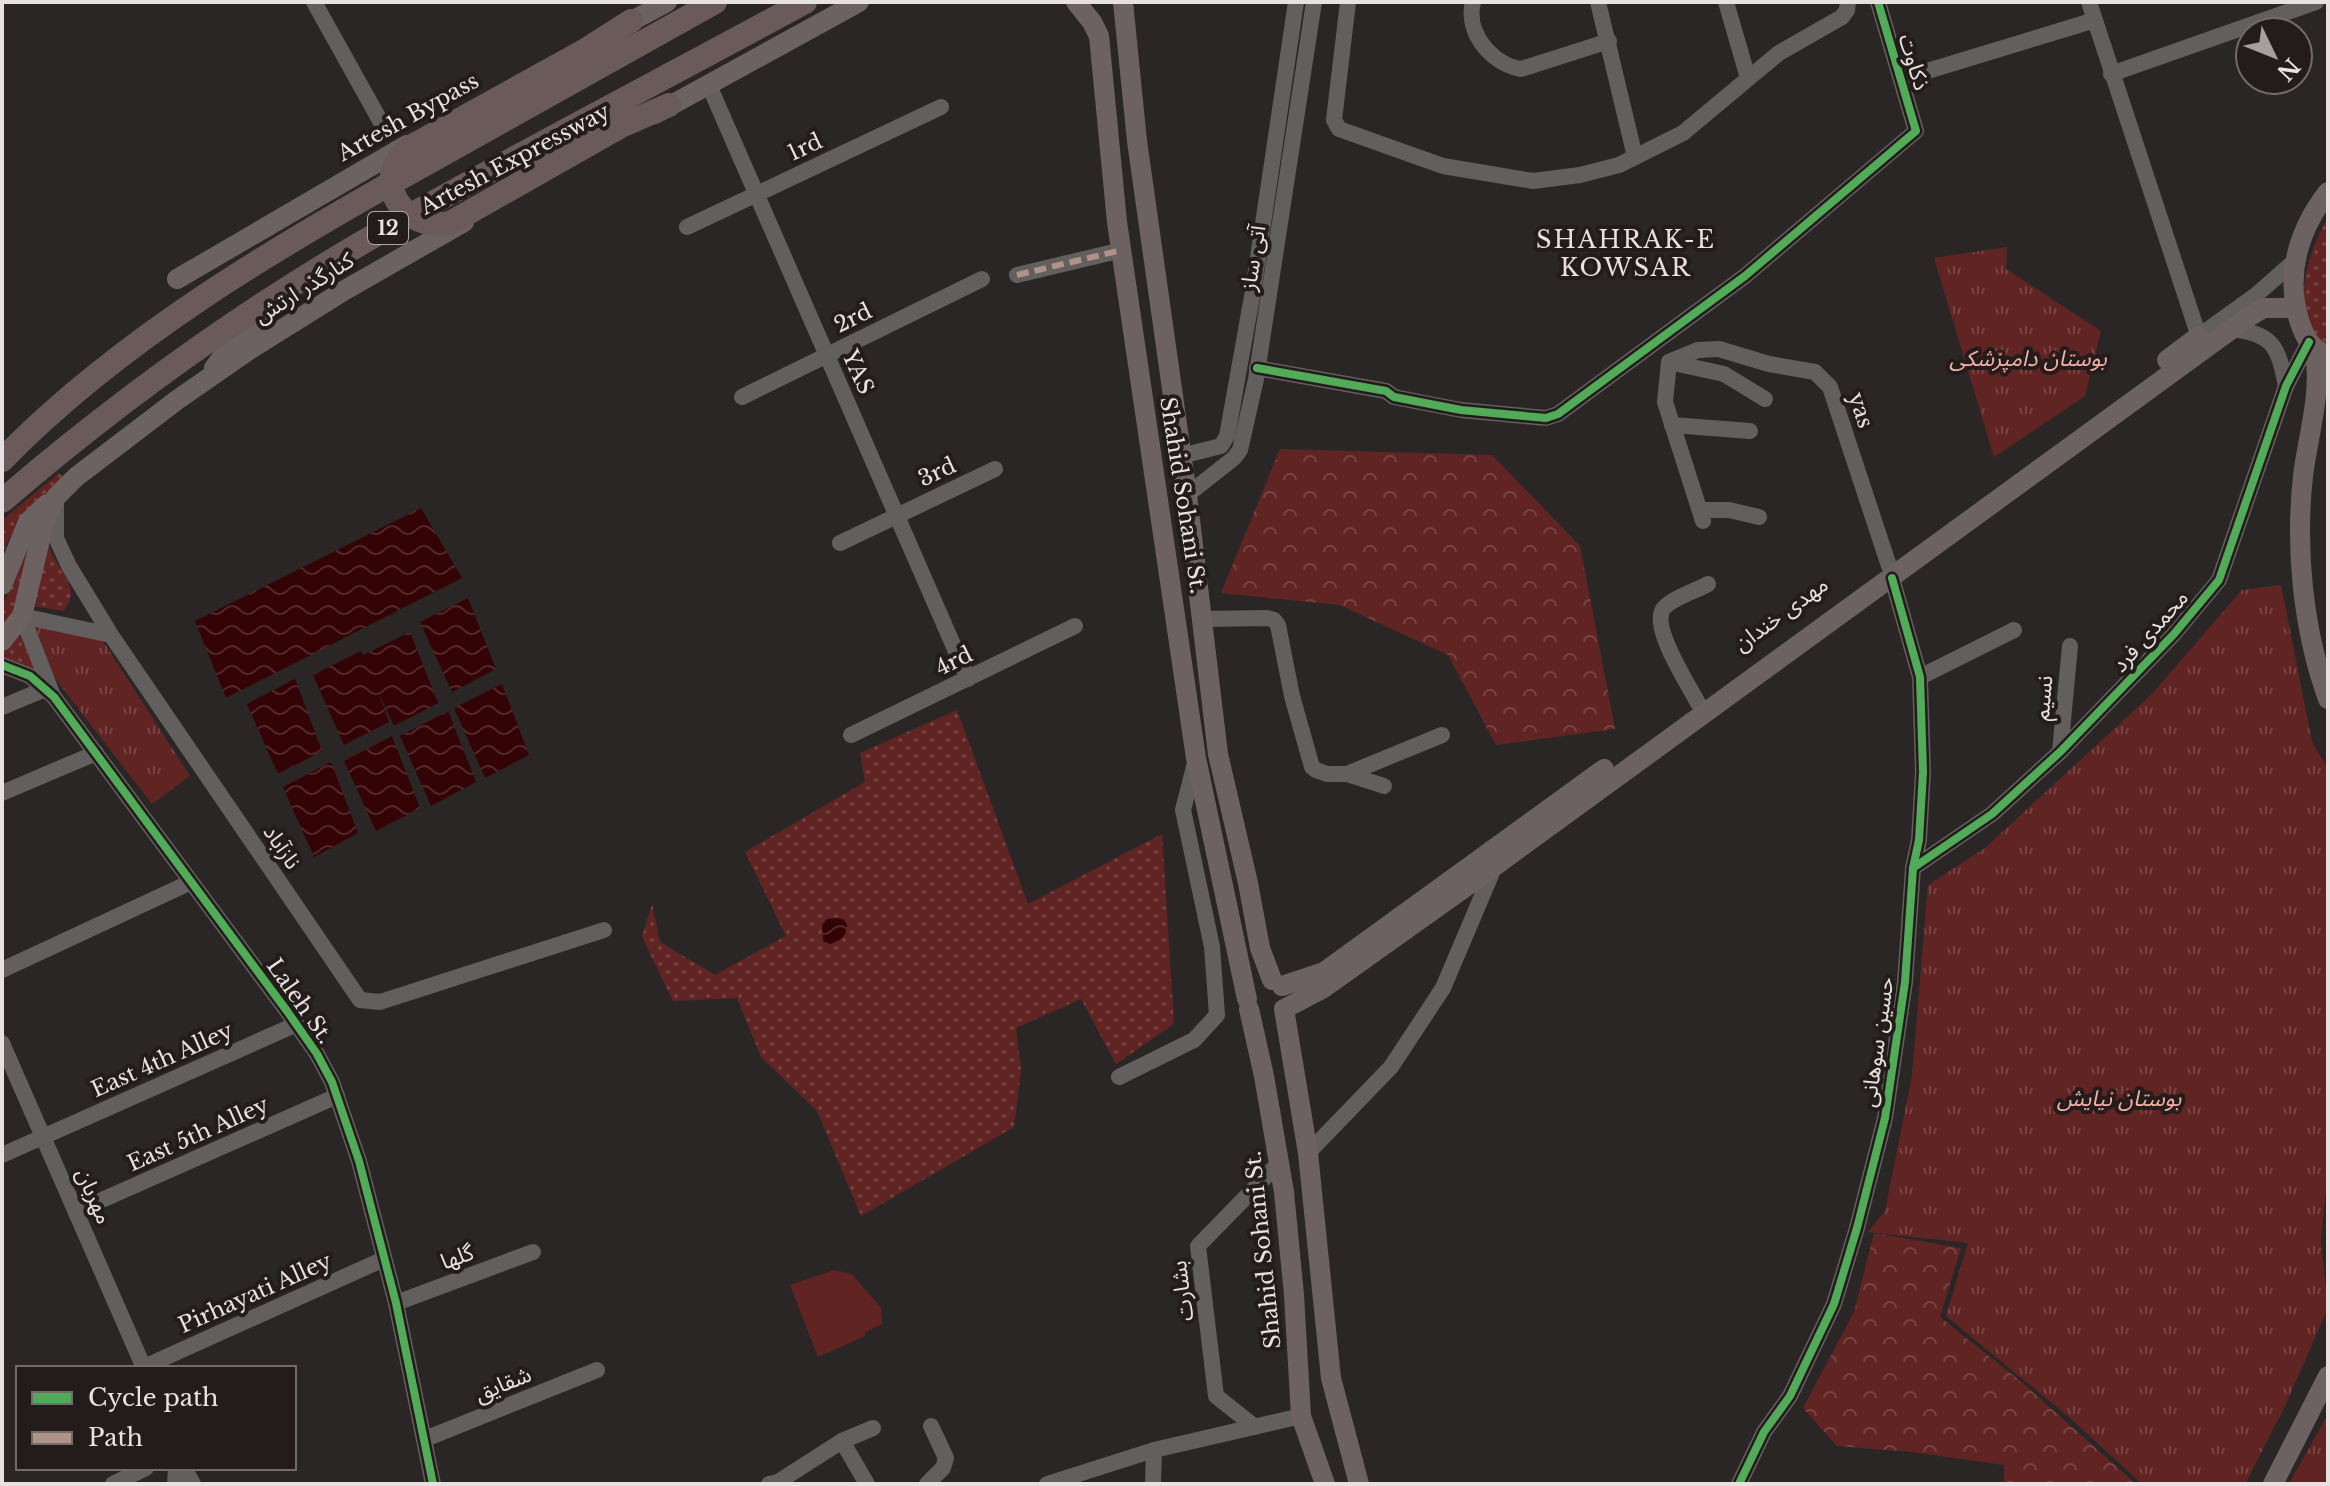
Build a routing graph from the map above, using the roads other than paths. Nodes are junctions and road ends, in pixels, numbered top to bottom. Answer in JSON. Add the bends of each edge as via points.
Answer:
{"nodes":[{"id":1,"x":314,"y":2,"type":"edge"},
{"id":2,"x":667,"y":2,"type":"edge"},
{"id":3,"x":715,"y":2,"type":"edge"},
{"id":4,"x":805,"y":2,"type":"edge"},
{"id":5,"x":859,"y":2,"type":"edge"},
{"id":6,"x":1076,"y":2,"type":"edge"},
{"id":7,"x":1123,"y":2,"type":"edge"},
{"id":8,"x":1296,"y":2,"type":"edge"},
{"id":9,"x":1314,"y":2,"type":"edge"},
{"id":10,"x":1348,"y":2,"type":"edge"},
{"id":11,"x":1473,"y":2,"type":"edge"},
{"id":12,"x":1598,"y":2,"type":"edge"},
{"id":13,"x":1726,"y":2,"type":"edge"},
{"id":14,"x":1848,"y":2,"type":"edge"},
{"id":15,"x":1878,"y":2,"type":"edge"},
{"id":16,"x":2089,"y":2,"type":"edge"},
{"id":17,"x":2316,"y":2,"type":"edge"},
{"id":18,"x":635,"y":13,"type":"edge"},
{"id":19,"x":2095,"y":20,"type":"junction"},
{"id":20,"x":1609,"y":41,"type":"junction"},
{"id":21,"x":2111,"y":74,"type":"junction"},
{"id":22,"x":1748,"y":78,"type":"junction"},
{"id":23,"x":1901,"y":79,"type":"junction"},
{"id":24,"x":708,"y":83,"type":"junction"},
{"id":25,"x":669,"y":105,"type":"junction"},
{"id":26,"x":941,"y":107,"type":"dead end"},
{"id":27,"x":382,"y":124,"type":"dead end"},
{"id":28,"x":1109,"y":141,"type":"junction"},
{"id":29,"x":1137,"y":141,"type":"junction"},
{"id":30,"x":1635,"y":157,"type":"junction"},
{"id":31,"x":2328,"y":192,"type":"edge"},
{"id":32,"x":757,"y":194,"type":"junction"},
{"id":33,"x":687,"y":227,"type":"dead end"},
{"id":34,"x":229,"y":247,"type":"junction"},
{"id":35,"x":1122,"y":250,"type":"junction"},
{"id":36,"x":2296,"y":260,"type":"junction"},
{"id":37,"x":249,"y":267,"type":"junction"},
{"id":38,"x":212,"y":273,"type":"junction"},
{"id":39,"x":311,"y":275,"type":"junction"},
{"id":40,"x":1017,"y":275,"type":"dead end"},
{"id":41,"x":982,"y":279,"type":"dead end"},
{"id":42,"x":1262,"y":293,"type":"junction"},
{"id":43,"x":191,"y":307,"type":"junction"},
{"id":44,"x":2295,"y":308,"type":"junction"},
{"id":45,"x":2232,"y":329,"type":"junction"},
{"id":46,"x":2201,"y":343,"type":"junction"},
{"id":47,"x":2317,"y":349,"type":"edge"},
{"id":48,"x":827,"y":356,"type":"junction"},
{"id":49,"x":1669,"y":362,"type":"junction"},
{"id":50,"x":1257,"y":374,"type":"junction"},
{"id":51,"x":205,"y":381,"type":"junction"},
{"id":52,"x":2286,"y":386,"type":"junction"},
{"id":53,"x":742,"y":397,"type":"dead end"},
{"id":54,"x":1765,"y":399,"type":"dead end"},
{"id":55,"x":1672,"y":425,"type":"junction"},
{"id":56,"x":1750,"y":431,"type":"dead end"},
{"id":57,"x":1181,"y":456,"type":"junction"},
{"id":58,"x":2,"y":460,"type":"edge"},
{"id":59,"x":995,"y":469,"type":"dead end"},
{"id":60,"x":1187,"y":495,"type":"junction"},
{"id":61,"x":56,"y":497,"type":"junction"},
{"id":62,"x":2,"y":501,"type":"edge"},
{"id":63,"x":896,"y":515,"type":"junction"},
{"id":64,"x":1759,"y":517,"type":"dead end"},
{"id":65,"x":840,"y":543,"type":"dead end"},
{"id":66,"x":1891,"y":572,"type":"junction"},
{"id":67,"x":1708,"y":584,"type":"dead end"},
{"id":68,"x":2,"y":585,"type":"edge"},
{"id":69,"x":22,"y":616,"type":"junction"},
{"id":70,"x":1203,"y":619,"type":"junction"},
{"id":71,"x":1075,"y":626,"type":"dead end"},
{"id":72,"x":2014,"y":630,"type":"dead end"},
{"id":73,"x":111,"y":635,"type":"junction"},
{"id":74,"x":2,"y":641,"type":"edge"},
{"id":75,"x":2070,"y":646,"type":"dead end"},
{"id":76,"x":2,"y":665,"type":"edge"},
{"id":77,"x":1920,"y":677,"type":"junction"},
{"id":78,"x":968,"y":679,"type":"junction"},
{"id":79,"x":50,"y":693,"type":"junction"},
{"id":80,"x":2328,"y":699,"type":"edge"},
{"id":81,"x":1698,"y":703,"type":"junction"},
{"id":82,"x":2,"y":707,"type":"edge"},
{"id":83,"x":851,"y":735,"type":"dead end"},
{"id":84,"x":1442,"y":735,"type":"dead end"},
{"id":85,"x":2060,"y":752,"type":"junction"},
{"id":86,"x":96,"y":753,"type":"junction"},
{"id":87,"x":1218,"y":754,"type":"junction"},
{"id":88,"x":1196,"y":758,"type":"junction"},
{"id":89,"x":1347,"y":774,"type":"junction"},
{"id":90,"x":1384,"y":786,"type":"dead end"},
{"id":91,"x":2,"y":793,"type":"edge"},
{"id":92,"x":1913,"y":868,"type":"junction"},
{"id":93,"x":1491,"y":875,"type":"dead end"},
{"id":94,"x":191,"y":882,"type":"junction"},
{"id":95,"x":604,"y":930,"type":"dead end"},
{"id":96,"x":2,"y":970,"type":"edge"},
{"id":97,"x":1277,"y":983,"type":"junction"},
{"id":98,"x":1248,"y":1004,"type":"junction"},
{"id":99,"x":1284,"y":1009,"type":"junction"},
{"id":100,"x":297,"y":1024,"type":"junction"},
{"id":101,"x":2,"y":1043,"type":"edge"},
{"id":102,"x":1119,"y":1077,"type":"dead end"},
{"id":103,"x":337,"y":1096,"type":"junction"},
{"id":104,"x":45,"y":1137,"type":"junction"},
{"id":105,"x":1308,"y":1153,"type":"junction"},
{"id":106,"x":2,"y":1155,"type":"edge"},
{"id":107,"x":1279,"y":1163,"type":"junction"},
{"id":108,"x":77,"y":1211,"type":"junction"},
{"id":109,"x":533,"y":1252,"type":"dead end"},
{"id":110,"x":384,"y":1259,"type":"junction"},
{"id":111,"x":396,"y":1303,"type":"junction"},
{"id":112,"x":144,"y":1366,"type":"edge"},
{"id":113,"x":146,"y":1366,"type":"edge"},
{"id":114,"x":597,"y":1370,"type":"dead end"},
{"id":115,"x":2328,"y":1376,"type":"edge"},
{"id":116,"x":1301,"y":1416,"type":"junction"},
{"id":117,"x":931,"y":1426,"type":"dead end"},
{"id":118,"x":1255,"y":1427,"type":"junction"},
{"id":119,"x":873,"y":1428,"type":"dead end"},
{"id":120,"x":425,"y":1439,"type":"junction"},
{"id":121,"x":842,"y":1441,"type":"junction"},
{"id":122,"x":1154,"y":1450,"type":"junction"},
{"id":123,"x":142,"y":1470,"type":"edge"},
{"id":124,"x":775,"y":1483,"type":"edge"},
{"id":125,"x":113,"y":1484,"type":"edge"},
{"id":126,"x":433,"y":1484,"type":"edge"},
{"id":127,"x":867,"y":1484,"type":"edge"},
{"id":128,"x":927,"y":1484,"type":"edge"},
{"id":129,"x":1047,"y":1484,"type":"edge"},
{"id":130,"x":1153,"y":1484,"type":"edge"},
{"id":131,"x":1325,"y":1484,"type":"edge"},
{"id":132,"x":1359,"y":1484,"type":"edge"},
{"id":133,"x":1739,"y":1484,"type":"edge"},
{"id":134,"x":2273,"y":1484,"type":"edge"}],
"edges":[{"from":1,"to":27,"type":"street"},
{"from":2,"to":18,"type":"main road","name":"Artesh Bypass"},
{"from":3,"to":37,"type":"highway","name":"Artesh Expressway","number":"12"},
{"from":4,"to":39,"type":"highway","name":"Artesh Expressway","number":"12","via":[[389,227]]},
{"from":5,"to":24,"type":"main road","name":"کنارگذر ارتش"},
{"from":6,"to":28,"type":"main road","name":"Shahid Sohani St.","via":[[1099,36]]},
{"from":7,"to":29,"type":"main road","name":"Shahid Sohani St."},
{"from":8,"to":42,"type":"street","name":"آتی ساز"},
{"from":9,"to":42,"type":"street","name":"آتی ساز"},
{"from":10,"to":30,"type":"street","via":[[1334,120],[1348,134],[1443,166],[1533,181],[1580,175]]},
{"from":11,"to":20,"type":"street","via":[[1470,18],[1479,37],[1507,67],[1521,69]]},
{"from":12,"to":20,"type":"street"},
{"from":13,"to":22,"type":"street"},
{"from":14,"to":22,"type":"street","via":[[1842,17],[1779,53]]},
{"from":15,"to":23,"type":"street","name":"ذکاوت"},
{"from":16,"to":19,"type":"street"},
{"from":17,"to":21,"type":"street"},
{"from":18,"to":25,"type":"highway","via":[[584,51],[407,149],[392,168],[398,203],[425,224],[450,223],[621,126]]},
{"from":18,"to":34,"type":"main road","name":"Artesh Bypass"},
{"from":19,"to":21,"type":"street"},
{"from":19,"to":23,"type":"street"},
{"from":20,"to":30,"type":"street"},
{"from":21,"to":46,"type":"street"},
{"from":22,"to":30,"type":"street","via":[[1683,133]]},
{"from":23,"to":50,"type":"street","name":"ذکاوت","via":[[1916,131],[1745,276],[1558,414],[1546,418],[1394,397],[1382,400]]},
{"from":24,"to":25,"type":"main road","name":"کنارگذر ارتش"},
{"from":24,"to":32,"type":"street","name":"YAS"},
{"from":25,"to":51,"type":"main road","name":"کنارگذر ارتش","via":[[389,264]]},
{"from":26,"to":32,"type":"street","name":"1rd"},
{"from":28,"to":29,"type":"main road"},
{"from":28,"to":35,"type":"main road","name":"Shahid Sohani St."},
{"from":29,"to":57,"type":"main road","name":"Shahid Sohani St."},
{"from":31,"to":36,"type":"main road","via":[[2305,228]]},
{"from":32,"to":33,"type":"street","name":"1rd"},
{"from":32,"to":48,"type":"street","name":"YAS"},
{"from":34,"to":38,"type":"main road"},
{"from":34,"to":38,"type":"main road","name":"Artesh Bypass","via":[[177,279]]},
{"from":35,"to":40,"type":"street"},
{"from":35,"to":88,"type":"main road","name":"Shahid Sohani St."},
{"from":36,"to":44,"type":"main road"},
{"from":36,"to":46,"type":"street","name":"مهدی خندان"},
{"from":37,"to":38,"type":"main road"},
{"from":37,"to":43,"type":"highway","name":"Artesh Expressway","number":"12"},
{"from":38,"to":43,"type":"main road"},
{"from":39,"to":51,"type":"main road","via":[[239,335]]},
{"from":39,"to":62,"type":"highway","name":"Artesh Expressway","number":"12","via":[[153,382]]},
{"from":41,"to":48,"type":"street","name":"2rd"},
{"from":42,"to":50,"type":"street","name":"آتی ساز"},
{"from":42,"to":57,"type":"street","name":"آتی ساز","via":[[1224,442]]},
{"from":43,"to":58,"type":"highway","name":"Artesh Expressway","number":"12","via":[[87,384]]},
{"from":44,"to":45,"type":"main road","name":"مهدی خندان","via":[[2264,308]]},
{"from":44,"to":47,"type":"main road"},
{"from":45,"to":46,"type":"main road","name":"مهدی خندان"},
{"from":45,"to":52,"type":"street","via":[[2253,331],[2275,346]]},
{"from":46,"to":66,"type":"main road","name":"مهدی خندان"},
{"from":47,"to":52,"type":"street","name":"محمدی فرد"},
{"from":47,"to":80,"type":"main road","via":[[2301,546],[2306,611]]},
{"from":48,"to":53,"type":"street","name":"2rd"},
{"from":48,"to":63,"type":"street","name":"YAS"},
{"from":49,"to":54,"type":"street","via":[[1724,374]]},
{"from":49,"to":55,"type":"street","via":[[1665,402]]},
{"from":49,"to":66,"type":"street","name":"yas","via":[[1698,350],[1719,349],[1821,376],[1830,387]]},
{"from":50,"to":60,"type":"street","name":"آتی ساز","via":[[1240,450]]},
{"from":51,"to":61,"type":"main road","name":"کنارگذر ارتش","via":[[116,445]]},
{"from":52,"to":85,"type":"street","name":"محمدی فرد","via":[[2219,580]]},
{"from":55,"to":56,"type":"street"},
{"from":55,"to":64,"type":"street","via":[[1702,516],[1729,510]]},
{"from":57,"to":60,"type":"main road","name":"Shahid Sohani St."},
{"from":59,"to":63,"type":"street","name":"3rd"},
{"from":60,"to":70,"type":"main road","name":"Shahid Sohani St."},
{"from":61,"to":68,"type":"main road","via":[[28,522]]},
{"from":61,"to":69,"type":"main road","name":"کنارگذر ارتش","via":[[39,536]]},
{"from":61,"to":73,"type":"street","name":"نازآباد","via":[[59,547]]},
{"from":63,"to":65,"type":"street","name":"3rd"},
{"from":63,"to":78,"type":"street","name":"YAS"},
{"from":66,"to":77,"type":"street","name":"حسین سوهانی"},
{"from":66,"to":81,"type":"main road","name":"مهدی خندان"},
{"from":66,"to":99,"type":"main road","name":"مهدی خندان","via":[[1332,982]]},
{"from":67,"to":81,"type":"street","via":[[1667,605],[1661,617],[1664,640]]},
{"from":69,"to":73,"type":"street"},
{"from":69,"to":74,"type":"main road","name":"کنارگذر ارتش"},
{"from":69,"to":79,"type":"street","name":"Laleh St."},
{"from":70,"to":87,"type":"main road","name":"Shahid Sohani St."},
{"from":70,"to":89,"type":"street","via":[[1274,620],[1312,767]]},
{"from":71,"to":78,"type":"street","name":"4rd"},
{"from":72,"to":77,"type":"street"},
{"from":73,"to":95,"type":"street","name":"نازآباد","via":[[360,1000],[380,1002]]},
{"from":75,"to":85,"type":"street","name":"نسیم"},
{"from":76,"to":79,"type":"street","name":"Laleh St.","via":[[19,670]]},
{"from":77,"to":92,"type":"street","name":"حسین سوهانی","via":[[1923,772]]},
{"from":78,"to":83,"type":"street","name":"4rd"},
{"from":79,"to":82,"type":"street"},
{"from":79,"to":86,"type":"street","name":"Laleh St."},
{"from":81,"to":97,"type":"main road","name":"مهدی خندان","via":[[1324,972]]},
{"from":84,"to":89,"type":"street"},
{"from":85,"to":92,"type":"street","name":"محمدی فرد","via":[[1992,814]]},
{"from":86,"to":91,"type":"street"},
{"from":86,"to":94,"type":"street","name":"Laleh St."},
{"from":87,"to":88,"type":"main road"},
{"from":87,"to":97,"type":"main road","name":"Shahid Sohani St.","via":[[1260,948]]},
{"from":88,"to":98,"type":"main road","name":"Shahid Sohani St."},
{"from":88,"to":102,"type":"street","via":[[1183,810],[1212,947],[1217,1015],[1194,1040]]},
{"from":89,"to":90,"type":"street"},
{"from":92,"to":133,"type":"street","name":"حسین سوهانی","via":[[1905,982],[1885,1118],[1857,1228],[1834,1304],[1790,1396],[1764,1432]]},
{"from":93,"to":105,"type":"street","via":[[1443,988],[1391,1067]]},
{"from":94,"to":96,"type":"street"},
{"from":94,"to":100,"type":"street","name":"Laleh St."},
{"from":97,"to":98,"type":"main road","via":[[1255,984]]},
{"from":97,"to":99,"type":"main road","via":[[1286,997]]},
{"from":98,"to":99,"type":"main road","via":[[1264,1019]]},
{"from":98,"to":107,"type":"main road","name":"Shahid Sohani St."},
{"from":99,"to":105,"type":"main road"},
{"from":100,"to":103,"type":"street","name":"Laleh St."},
{"from":100,"to":104,"type":"street","name":"East 4th Alley"},
{"from":101,"to":104,"type":"street","name":"مهربان"},
{"from":103,"to":108,"type":"street","name":"East 5th Alley"},
{"from":103,"to":110,"type":"street","name":"Laleh St."},
{"from":104,"to":106,"type":"street","name":"East 4th Alley"},
{"from":104,"to":108,"type":"street","name":"مهربان"},
{"from":105,"to":132,"type":"main road","via":[[1331,1378]]},
{"from":107,"to":116,"type":"main road","name":"Shahid Sohani St.","via":[[1291,1250]]},
{"from":107,"to":118,"type":"street","name":"بشارت","via":[[1198,1246],[1216,1396]]},
{"from":108,"to":112,"type":"street","name":"مهربان"},
{"from":109,"to":111,"type":"street","name":"گلها"},
{"from":110,"to":111,"type":"street","name":"Laleh St."},
{"from":110,"to":113,"type":"street","name":"Pirhayati Alley"},
{"from":111,"to":120,"type":"street","name":"Laleh St."},
{"from":114,"to":120,"type":"street","name":"شقایق"},
{"from":115,"to":134,"type":"main road"},
{"from":116,"to":118,"type":"street"},
{"from":116,"to":131,"type":"main road","name":"Shahid Sohani St."},
{"from":117,"to":128,"type":"street","via":[[946,1458]]},
{"from":118,"to":122,"type":"street"},
{"from":119,"to":121,"type":"street"},
{"from":120,"to":126,"type":"street","name":"Laleh St."},
{"from":121,"to":124,"type":"street"},
{"from":121,"to":127,"type":"street"},
{"from":122,"to":129,"type":"street"},
{"from":122,"to":130,"type":"street"},
{"from":123,"to":125,"type":"street"}]}
